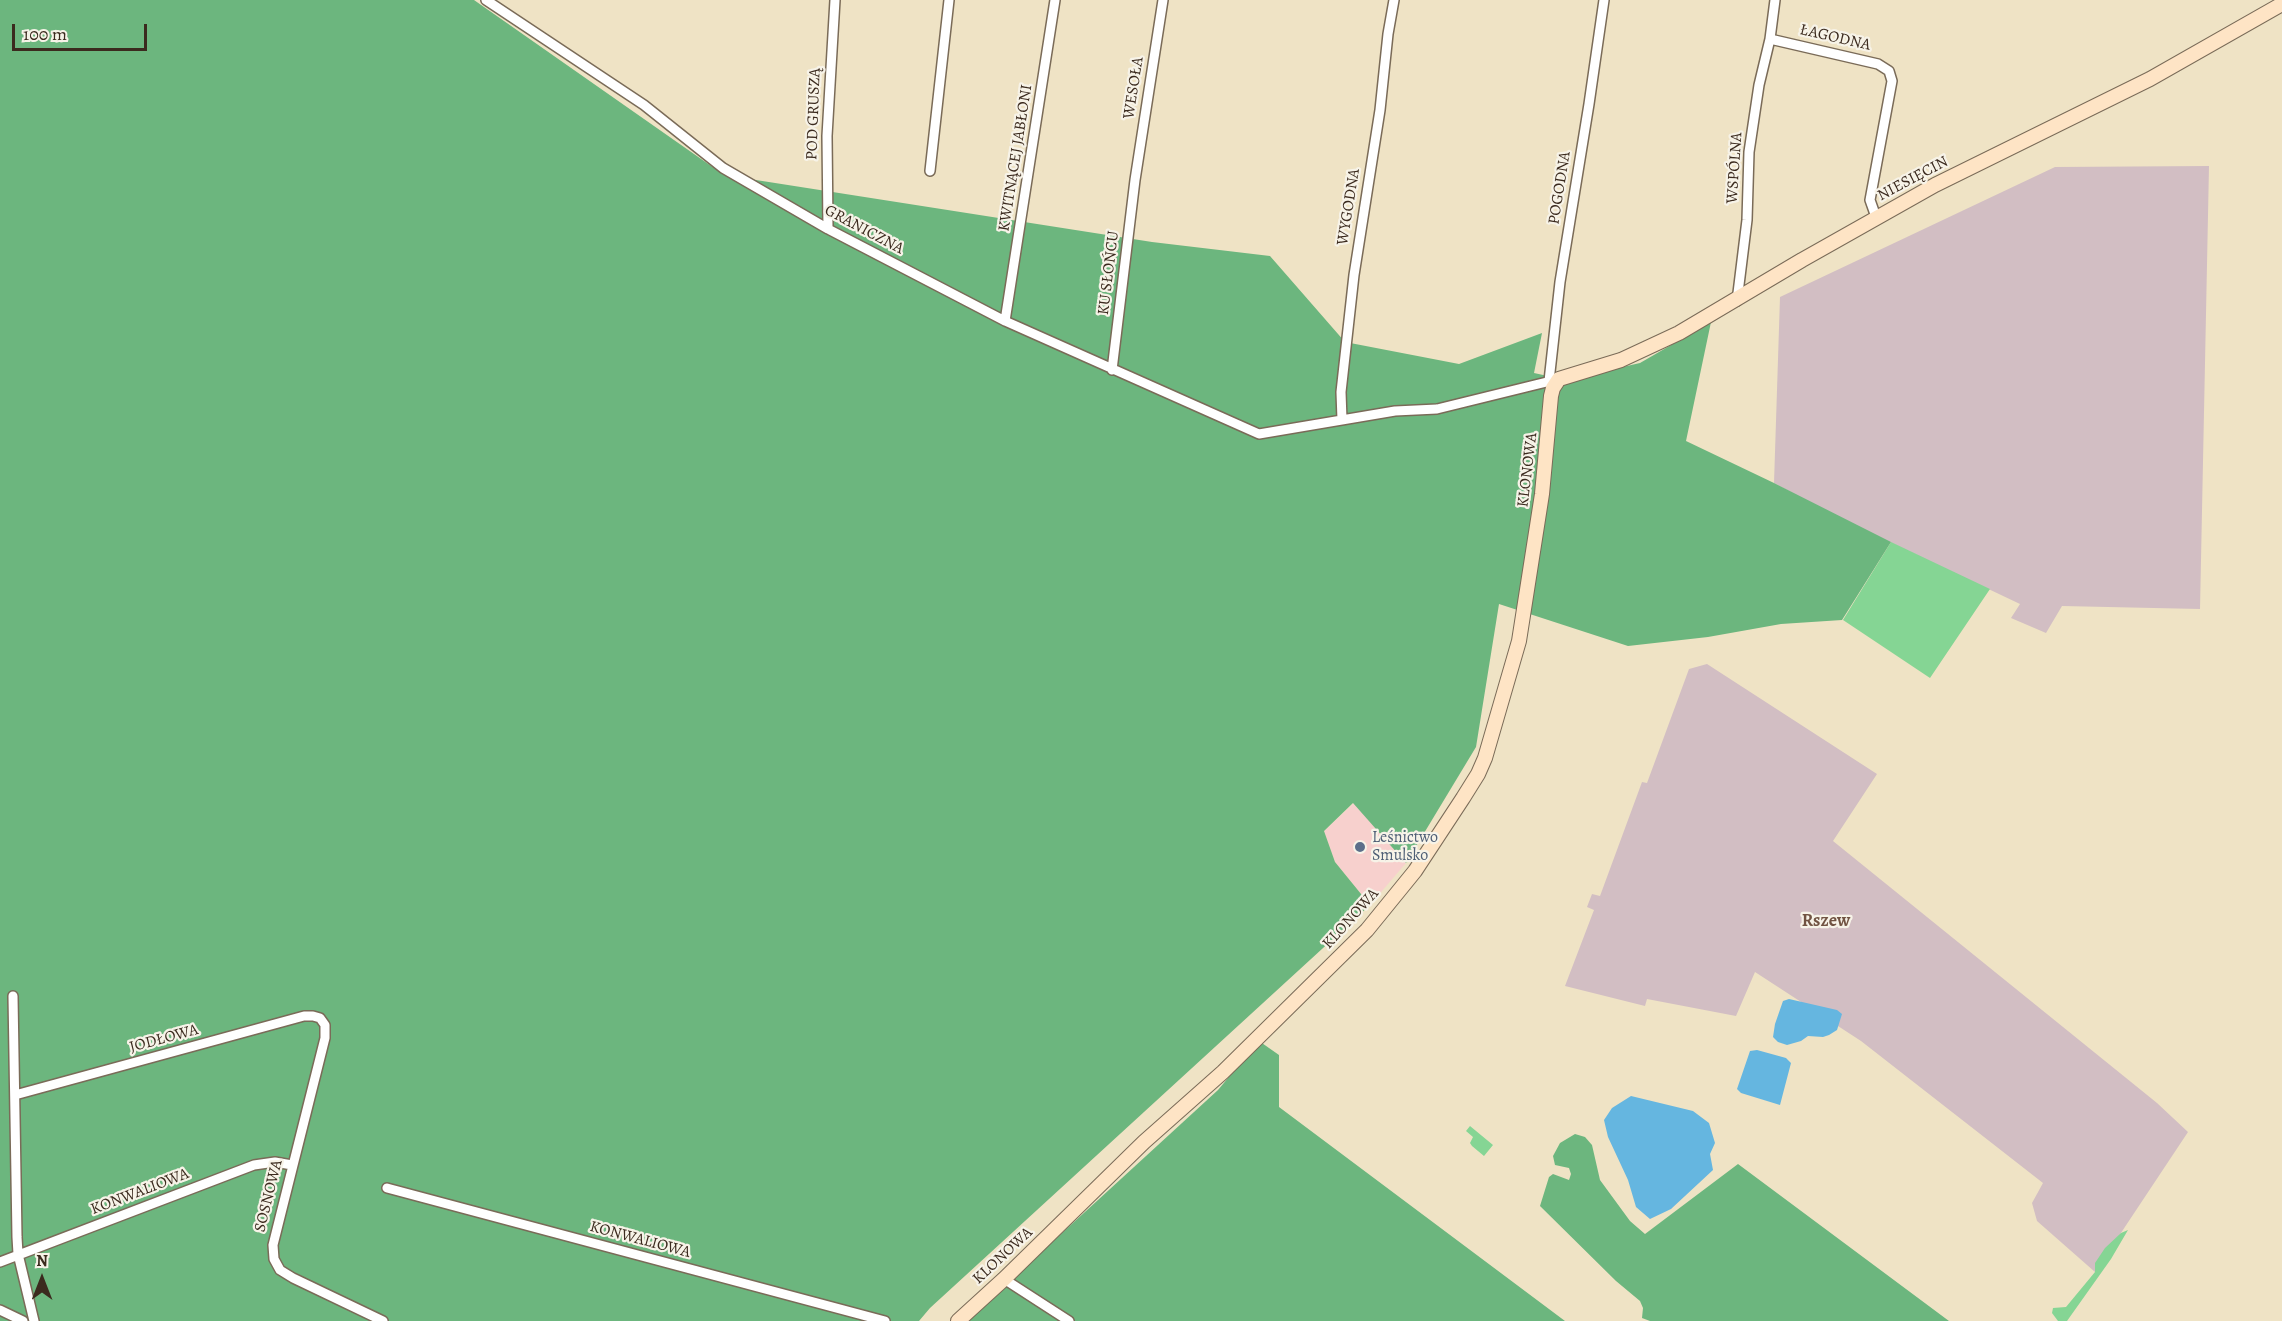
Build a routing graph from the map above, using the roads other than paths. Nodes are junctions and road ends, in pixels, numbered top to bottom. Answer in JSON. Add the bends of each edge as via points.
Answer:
{"nodes":[{"id":1,"x":486,"y":0,"type":"edge"},
{"id":2,"x":835,"y":0,"type":"edge"},
{"id":3,"x":949,"y":0,"type":"edge"},
{"id":4,"x":1055,"y":0,"type":"edge"},
{"id":5,"x":1163,"y":0,"type":"edge"},
{"id":6,"x":1394,"y":0,"type":"edge"},
{"id":7,"x":1604,"y":0,"type":"edge"},
{"id":8,"x":1775,"y":0,"type":"edge"},
{"id":9,"x":2282,"y":4,"type":"edge"},
{"id":10,"x":1770,"y":39,"type":"junction"},
{"id":11,"x":930,"y":171,"type":"dead end"},
{"id":12,"x":1135,"y":180,"type":"joint"},
{"id":13,"x":1876,"y":217,"type":"junction"},
{"id":14,"x":828,"y":229,"type":"junction"},
{"id":15,"x":1737,"y":301,"type":"junction"},
{"id":16,"x":1005,"y":321,"type":"junction"},
{"id":17,"x":1112,"y":370,"type":"junction"},
{"id":18,"x":1554,"y":380,"type":"junction"},
{"id":19,"x":1342,"y":420,"type":"junction"},
{"id":20,"x":13,"y":996,"type":"dead end"},
{"id":21,"x":320,"y":1018,"type":"joint"},
{"id":22,"x":15,"y":1095,"type":"junction"},
{"id":23,"x":292,"y":1165,"type":"junction"},
{"id":24,"x":387,"y":1188,"type":"dead end"},
{"id":25,"x":18,"y":1254,"type":"junction"},
{"id":26,"x":0,"y":1262,"type":"edge"},
{"id":27,"x":1004,"y":1279,"type":"junction"},
{"id":28,"x":0,"y":1310,"type":"edge"},
{"id":29,"x":23,"y":1321,"type":"edge"},
{"id":30,"x":34,"y":1321,"type":"edge"},
{"id":31,"x":383,"y":1321,"type":"edge"},
{"id":32,"x":885,"y":1321,"type":"edge"},
{"id":33,"x":958,"y":1321,"type":"edge"},
{"id":34,"x":1069,"y":1321,"type":"edge"}],
"edges":[{"from":1,"to":14,"type":"street","name":"GRANICZNA","via":[[644,105],[723,168]]},
{"from":2,"to":14,"type":"street","name":"POD GRUSZĄ","via":[[827,136]]},
{"from":3,"to":11,"type":"street"},
{"from":4,"to":16,"type":"street","name":"KWITNĄCEJ JABŁONI"},
{"from":5,"to":12,"type":"street","name":"WESOŁA"},
{"from":6,"to":19,"type":"street","name":"WYGODNA","via":[[1354,275],[1341,392]]},
{"from":7,"to":18,"type":"street","name":"POGODNA","via":[[1560,282]]},
{"from":8,"to":10,"type":"street"},
{"from":9,"to":13,"type":"street","name":"NIESIĘCIN","via":[[2150,79]]},
{"from":10,"to":13,"type":"street","name":"ŁAGODNA","via":[[1878,64],[1889,71],[1892,81],[1870,200]]},
{"from":10,"to":15,"type":"street","name":"WSPÓLNA","via":[[1749,152],[1747,220]]},
{"from":12,"to":17,"type":"street","name":"KU SŁOŃCU"},
{"from":13,"to":15,"type":"street","name":"NIESIĘCIN"},
{"from":14,"to":16,"type":"street","name":"GRANICZNA"},
{"from":15,"to":18,"type":"street","name":"NIESIĘCIN","via":[[1632,356]]},
{"from":16,"to":17,"type":"street","name":"GRANICZNA"},
{"from":17,"to":19,"type":"street","name":"GRANICZNA","via":[[1258,434]]},
{"from":18,"to":19,"type":"street","via":[[1437,409]]},
{"from":18,"to":27,"type":"street","name":"KLONOWA","via":[[1542,494],[1519,641],[1485,758],[1463,798],[1415,871],[1366,930],[1274,1023],[1144,1142]]},
{"from":20,"to":22,"type":"street"},
{"from":21,"to":22,"type":"street","name":"JODŁOWA","via":[[304,1016]]},
{"from":21,"to":23,"type":"street","name":"SOSNOWA","via":[[325,1025],[325,1038]]},
{"from":22,"to":25,"type":"street"},
{"from":23,"to":25,"type":"street","name":"KONWALIOWA","via":[[254,1165]]},
{"from":23,"to":31,"type":"street","name":"SOSNOWA","via":[[273,1245],[280,1270]]},
{"from":24,"to":32,"type":"street","name":"KONWALIOWA"},
{"from":25,"to":26,"type":"street","name":"KONWALIOWA"},
{"from":25,"to":30,"type":"street"},
{"from":27,"to":33,"type":"street","name":"KLONOWA"},
{"from":27,"to":34,"type":"street"},
{"from":28,"to":29,"type":"street"}]}
